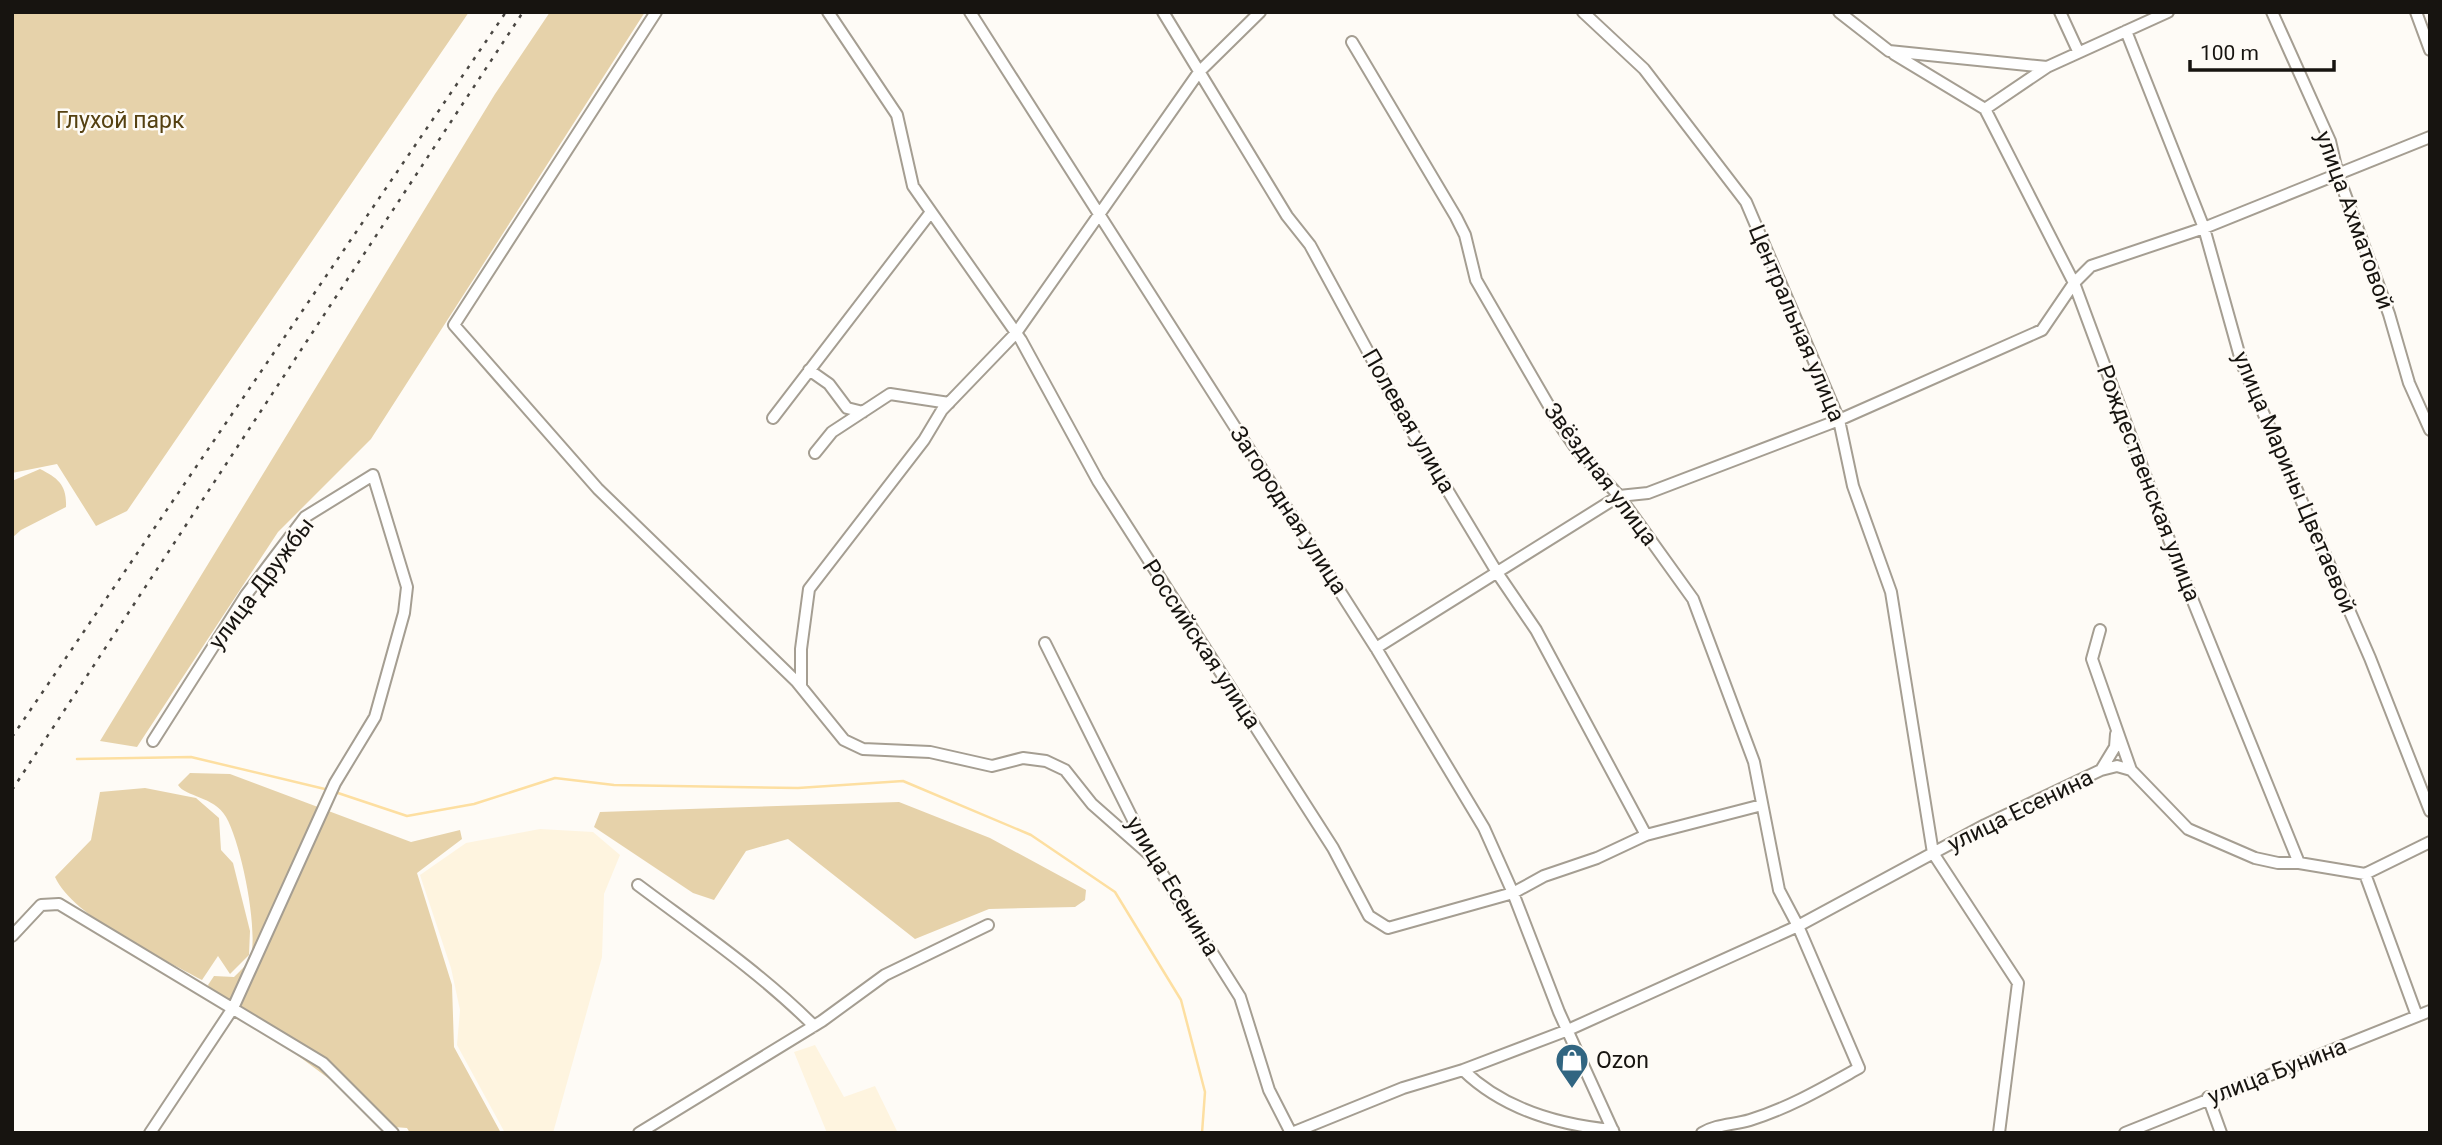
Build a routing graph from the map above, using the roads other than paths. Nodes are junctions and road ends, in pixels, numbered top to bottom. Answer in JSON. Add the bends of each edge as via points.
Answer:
{"nodes":[{"id":1,"x":656,"y":12,"type":"edge"},
{"id":2,"x":828,"y":12,"type":"edge"},
{"id":3,"x":970,"y":12,"type":"edge"},
{"id":4,"x":1163,"y":12,"type":"edge"},
{"id":5,"x":1260,"y":12,"type":"edge"},
{"id":6,"x":1583,"y":12,"type":"edge"},
{"id":7,"x":1839,"y":12,"type":"edge"},
{"id":8,"x":2060,"y":12,"type":"edge"},
{"id":9,"x":2168,"y":12,"type":"edge"},
{"id":10,"x":2272,"y":12,"type":"edge"},
{"id":11,"x":2416,"y":12,"type":"edge"},
{"id":12,"x":2126,"y":31,"type":"junction"},
{"id":13,"x":1352,"y":42,"type":"dead end"},
{"id":14,"x":2430,"y":50,"type":"edge"},
{"id":15,"x":1889,"y":51,"type":"junction"},
{"id":16,"x":2078,"y":51,"type":"junction"},
{"id":17,"x":2047,"y":67,"type":"junction"},
{"id":18,"x":1199,"y":72,"type":"junction"},
{"id":19,"x":1984,"y":109,"type":"junction"},
{"id":20,"x":2430,"y":138,"type":"edge"},
{"id":21,"x":2338,"y":175,"type":"junction"},
{"id":22,"x":931,"y":212,"type":"junction"},
{"id":23,"x":1100,"y":214,"type":"junction"},
{"id":24,"x":2204,"y":228,"type":"junction"},
{"id":25,"x":2074,"y":283,"type":"junction"},
{"id":26,"x":1016,"y":333,"type":"junction"},
{"id":27,"x":809,"y":370,"type":"junction"},
{"id":28,"x":949,"y":403,"type":"junction"},
{"id":29,"x":863,"y":412,"type":"junction"},
{"id":30,"x":773,"y":418,"type":"dead end"},
{"id":31,"x":1839,"y":420,"type":"junction"},
{"id":32,"x":2430,"y":430,"type":"edge"},
{"id":33,"x":815,"y":453,"type":"dead end"},
{"id":34,"x":1619,"y":496,"type":"junction"},
{"id":35,"x":1498,"y":574,"type":"junction"},
{"id":36,"x":2099,"y":631,"type":"dead end"},
{"id":37,"x":1045,"y":643,"type":"dead end"},
{"id":38,"x":1377,"y":648,"type":"junction"},
{"id":39,"x":802,"y":687,"type":"junction"},
{"id":40,"x":2117,"y":728,"type":"junction"},
{"id":41,"x":153,"y":741,"type":"dead end"},
{"id":42,"x":2101,"y":770,"type":"junction"},
{"id":43,"x":2131,"y":770,"type":"junction"},
{"id":44,"x":1762,"y":805,"type":"junction"},
{"id":45,"x":2430,"y":811,"type":"edge"},
{"id":46,"x":1646,"y":835,"type":"junction"},
{"id":47,"x":2430,"y":842,"type":"edge"},
{"id":48,"x":1933,"y":853,"type":"junction"},
{"id":49,"x":1151,"y":856,"type":"junction"},
{"id":50,"x":2299,"y":863,"type":"junction"},
{"id":51,"x":2365,"y":874,"type":"junction"},
{"id":52,"x":638,"y":885,"type":"dead end"},
{"id":53,"x":1513,"y":893,"type":"junction"},
{"id":54,"x":988,"y":925,"type":"dead end"},
{"id":55,"x":1798,"y":926,"type":"junction"},
{"id":56,"x":12,"y":936,"type":"edge"},
{"id":57,"x":233,"y":1008,"type":"junction"},
{"id":58,"x":2430,"y":1011,"type":"edge"},
{"id":59,"x":2417,"y":1016,"type":"junction"},
{"id":60,"x":814,"y":1026,"type":"junction"},
{"id":61,"x":1568,"y":1030,"type":"junction"},
{"id":62,"x":1463,"y":1070,"type":"junction"},
{"id":63,"x":2208,"y":1097,"type":"junction"},
{"id":64,"x":1614,"y":1131,"type":"edge"},
{"id":65,"x":150,"y":1133,"type":"edge"},
{"id":66,"x":393,"y":1133,"type":"edge"},
{"id":67,"x":639,"y":1133,"type":"edge"},
{"id":68,"x":1291,"y":1133,"type":"edge"},
{"id":69,"x":1702,"y":1133,"type":"edge"},
{"id":70,"x":1999,"y":1133,"type":"edge"},
{"id":71,"x":2126,"y":1133,"type":"edge"},
{"id":72,"x":2221,"y":1133,"type":"edge"}],
"edges":[{"from":1,"to":39,"type":"street","via":[[454,325],[598,489]]},
{"from":2,"to":22,"type":"street","name":"Российская улица","via":[[897,115],[913,186]]},
{"from":3,"to":23,"type":"street","name":"Загородная улица"},
{"from":4,"to":18,"type":"street","name":"Полевая улица"},
{"from":5,"to":18,"type":"street"},
{"from":6,"to":31,"type":"street","name":"Центральная улица","via":[[1644,69],[1746,202]]},
{"from":7,"to":15,"type":"street"},
{"from":8,"to":16,"type":"street"},
{"from":9,"to":12,"type":"street"},
{"from":10,"to":21,"type":"street","name":"улица Ахматовой","via":[[2330,141]]},
{"from":11,"to":14,"type":"street"},
{"from":12,"to":16,"type":"street"},
{"from":12,"to":24,"type":"street","name":"улица Марины Цветаевой"},
{"from":13,"to":34,"type":"street","name":"Звёздная улица","via":[[1461,226],[1476,280],[1546,401],[1575,447]]},
{"from":15,"to":17,"type":"street"},
{"from":15,"to":19,"type":"street"},
{"from":16,"to":17,"type":"street"},
{"from":17,"to":19,"type":"street"},
{"from":18,"to":23,"type":"street"},
{"from":18,"to":35,"type":"street","name":"Полевая улица","via":[[1287,216],[1310,245]]},
{"from":19,"to":25,"type":"street","name":"Рождественская улица"},
{"from":20,"to":21,"type":"street"},
{"from":21,"to":24,"type":"street"},
{"from":21,"to":32,"type":"street","name":"улица Ахматовой","via":[[2409,383]]},
{"from":22,"to":26,"type":"street","name":"Российская улица"},
{"from":22,"to":27,"type":"street"},
{"from":23,"to":26,"type":"street"},
{"from":23,"to":38,"type":"street","name":"Загородная улица"},
{"from":24,"to":25,"type":"street","via":[[2091,266]]},
{"from":24,"to":45,"type":"street","name":"улица Марины Цветаевой","via":[[2242,364],[2370,658]]},
{"from":25,"to":31,"type":"street","via":[[2042,330]]},
{"from":25,"to":50,"type":"street","name":"Рождественская улица","via":[[2180,569]]},
{"from":26,"to":28,"type":"street"},
{"from":26,"to":53,"type":"street","name":"Российская улица","via":[[1098,481],[1325,836],[1368,916],[1388,928]]},
{"from":27,"to":29,"type":"street","via":[[829,384],[847,408]]},
{"from":27,"to":30,"type":"street"},
{"from":28,"to":29,"type":"street","via":[[890,394]]},
{"from":28,"to":39,"type":"street","via":[[809,589],[801,649]]},
{"from":29,"to":33,"type":"street","via":[[832,432]]},
{"from":31,"to":34,"type":"street","via":[[1648,493]]},
{"from":31,"to":48,"type":"street","name":"Центральная улица","via":[[1853,486],[1891,592]]},
{"from":34,"to":35,"type":"street"},
{"from":34,"to":44,"type":"street","name":"Звёздная улица","via":[[1693,599],[1754,762]]},
{"from":35,"to":38,"type":"street"},
{"from":35,"to":46,"type":"street","name":"Полевая улица","via":[[1536,630]]},
{"from":36,"to":40,"type":"street","via":[[2092,659]]},
{"from":37,"to":49,"type":"street","name":"улица Есенина"},
{"from":38,"to":53,"type":"street","name":"Загородная улица","via":[[1484,828]]},
{"from":39,"to":49,"type":"street","via":[[844,740],[863,749],[930,752],[992,766],[1023,758],[1065,770],[1092,804]]},
{"from":40,"to":42,"type":"street","via":[[2115,747]]},
{"from":40,"to":43,"type":"street"},
{"from":41,"to":57,"type":"street","name":"улица Дружбы","via":[[246,595],[305,517],[373,475],[407,587],[404,613],[375,717],[326,801]]},
{"from":42,"to":43,"type":"street","name":"улица Есенина","via":[[2117,766]]},
{"from":42,"to":48,"type":"street","name":"улица Есенина"},
{"from":43,"to":50,"type":"street","via":[[2188,829],[2255,858]]},
{"from":44,"to":46,"type":"street","name":"Российская улица"},
{"from":44,"to":55,"type":"street","name":"Звёздная улица","via":[[1779,890]]},
{"from":46,"to":53,"type":"street","name":"Российская улица"},
{"from":47,"to":51,"type":"street"},
{"from":48,"to":55,"type":"street","name":"улица Есенина"},
{"from":48,"to":70,"type":"street","via":[[2018,983]]},
{"from":49,"to":68,"type":"street","name":"улица Есенина","via":[[1240,997],[1269,1090]]},
{"from":50,"to":51,"type":"street"},
{"from":51,"to":59,"type":"street"},
{"from":52,"to":60,"type":"street","via":[[791,1003]]},
{"from":53,"to":61,"type":"street","name":"Загородная улица"},
{"from":54,"to":60,"type":"street","via":[[885,975]]},
{"from":55,"to":61,"type":"street","name":"улица Есенина"},
{"from":55,"to":69,"type":"street","via":[[1859,1068],[1801,1101]]},
{"from":56,"to":57,"type":"street","via":[[41,905],[59,904]]},
{"from":57,"to":65,"type":"street"},
{"from":57,"to":66,"type":"street","via":[[323,1063]]},
{"from":58,"to":59,"type":"street","name":"улица Бунина"},
{"from":59,"to":63,"type":"street","name":"улица Бунина"},
{"from":60,"to":67,"type":"street"},
{"from":61,"to":62,"type":"street","name":"улица Есенина"},
{"from":61,"to":64,"type":"street"},
{"from":62,"to":64,"type":"street","via":[[1482,1088],[1525,1111]]},
{"from":62,"to":68,"type":"street","name":"улица Есенина","via":[[1403,1088]]},
{"from":63,"to":71,"type":"street","name":"улица Бунина"},
{"from":63,"to":72,"type":"street"}]}
